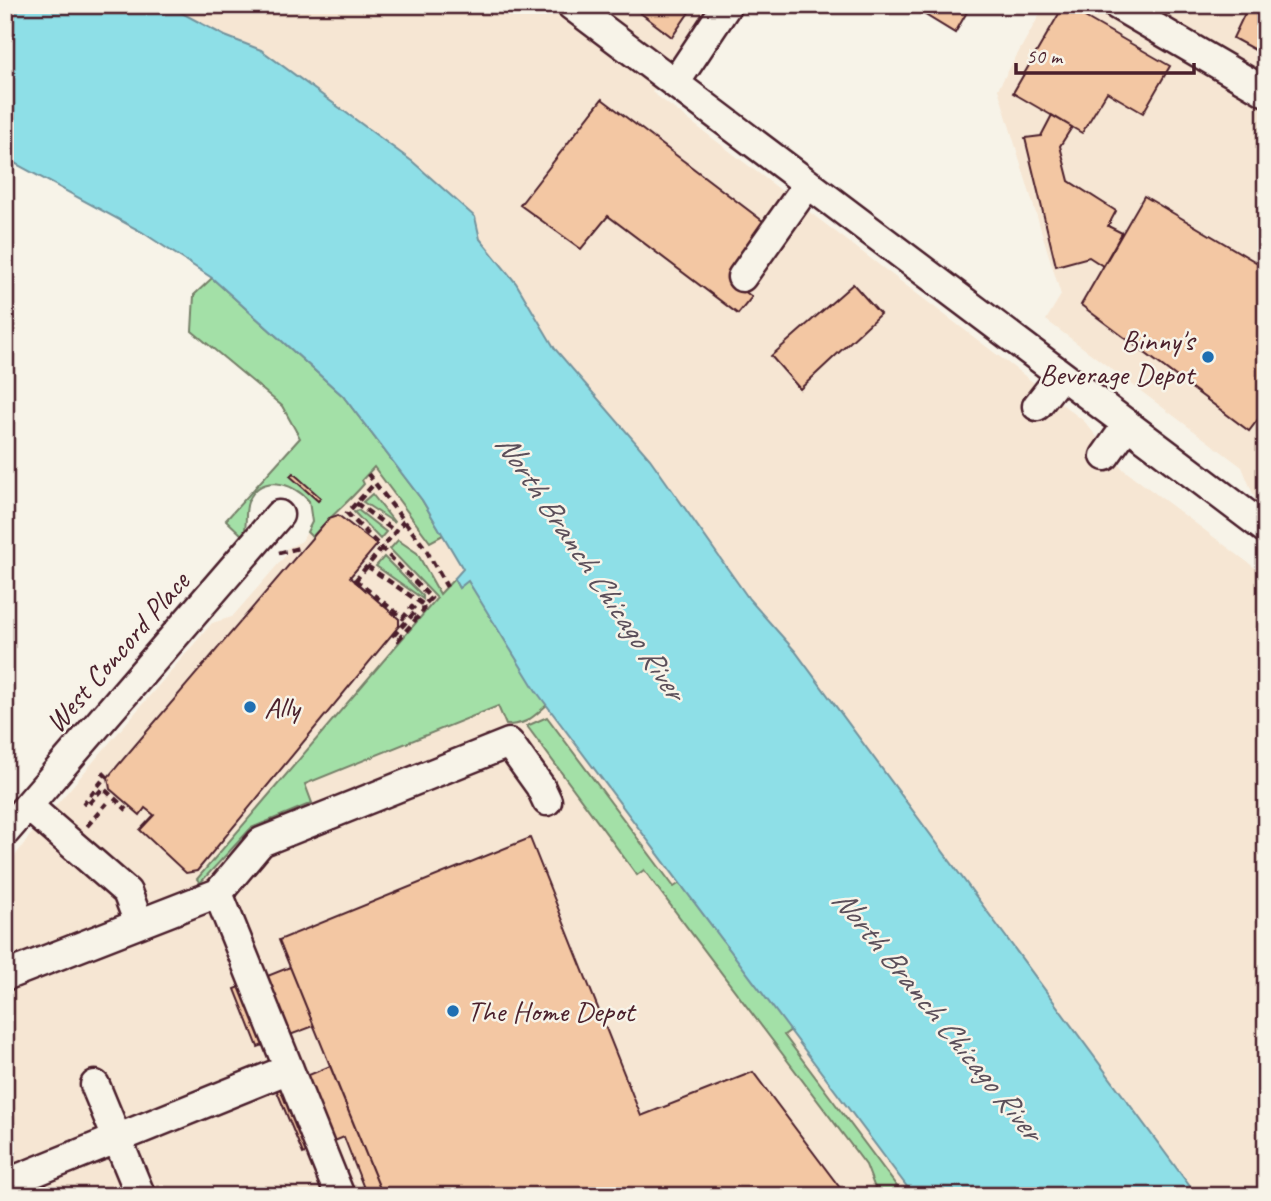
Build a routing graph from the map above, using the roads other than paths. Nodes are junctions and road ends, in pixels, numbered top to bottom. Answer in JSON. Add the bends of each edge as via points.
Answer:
{"nodes":[{"id":1,"x":571,"y":5,"type":"edge"},
{"id":2,"x":727,"y":5,"type":"edge"},
{"id":3,"x":1117,"y":5,"type":"edge"},
{"id":4,"x":675,"y":83,"type":"junction"},
{"id":5,"x":1266,"y":92,"type":"edge"},
{"id":6,"x":807,"y":184,"type":"junction"},
{"id":7,"x":742,"y":276,"type":"dead end"},
{"id":8,"x":1061,"y":375,"type":"junction"},
{"id":9,"x":1037,"y":406,"type":"dead end"},
{"id":10,"x":1127,"y":425,"type":"junction"},
{"id":11,"x":1105,"y":456,"type":"dead end"},
{"id":12,"x":279,"y":514,"type":"dead end"},
{"id":13,"x":1266,"y":530,"type":"edge"},
{"id":14,"x":547,"y":801,"type":"dead end"},
{"id":15,"x":27,"y":806,"type":"junction"},
{"id":16,"x":5,"y":832,"type":"edge"},
{"id":17,"x":218,"y":893,"type":"junction"},
{"id":18,"x":139,"y":923,"type":"junction"},
{"id":19,"x":5,"y":976,"type":"edge"},
{"id":20,"x":289,"y":1069,"type":"junction"},
{"id":21,"x":96,"y":1085,"type":"dead end"},
{"id":22,"x":117,"y":1139,"type":"junction"},
{"id":23,"x":5,"y":1184,"type":"edge"},
{"id":24,"x":140,"y":1194,"type":"edge"},
{"id":25,"x":340,"y":1196,"type":"edge"}],
"edges":[{"from":1,"to":4,"type":"street"},
{"from":2,"to":4,"type":"street"},
{"from":3,"to":5,"type":"street"},
{"from":4,"to":6,"type":"street"},
{"from":6,"to":7,"type":"street"},
{"from":6,"to":8,"type":"street"},
{"from":8,"to":9,"type":"street"},
{"from":8,"to":10,"type":"street"},
{"from":10,"to":11,"type":"street"},
{"from":10,"to":13,"type":"street"},
{"from":12,"to":15,"type":"street","name":"West Concord Place"},
{"from":14,"to":17,"type":"street","via":[[509,743],[261,842]]},
{"from":15,"to":16,"type":"street","name":"West Concord Place"},
{"from":15,"to":18,"type":"street","via":[[127,892]]},
{"from":17,"to":18,"type":"street"},
{"from":17,"to":20,"type":"street"},
{"from":18,"to":19,"type":"street"},
{"from":20,"to":22,"type":"street"},
{"from":20,"to":25,"type":"street"},
{"from":21,"to":22,"type":"street"},
{"from":22,"to":23,"type":"street"},
{"from":22,"to":24,"type":"street"}]}
